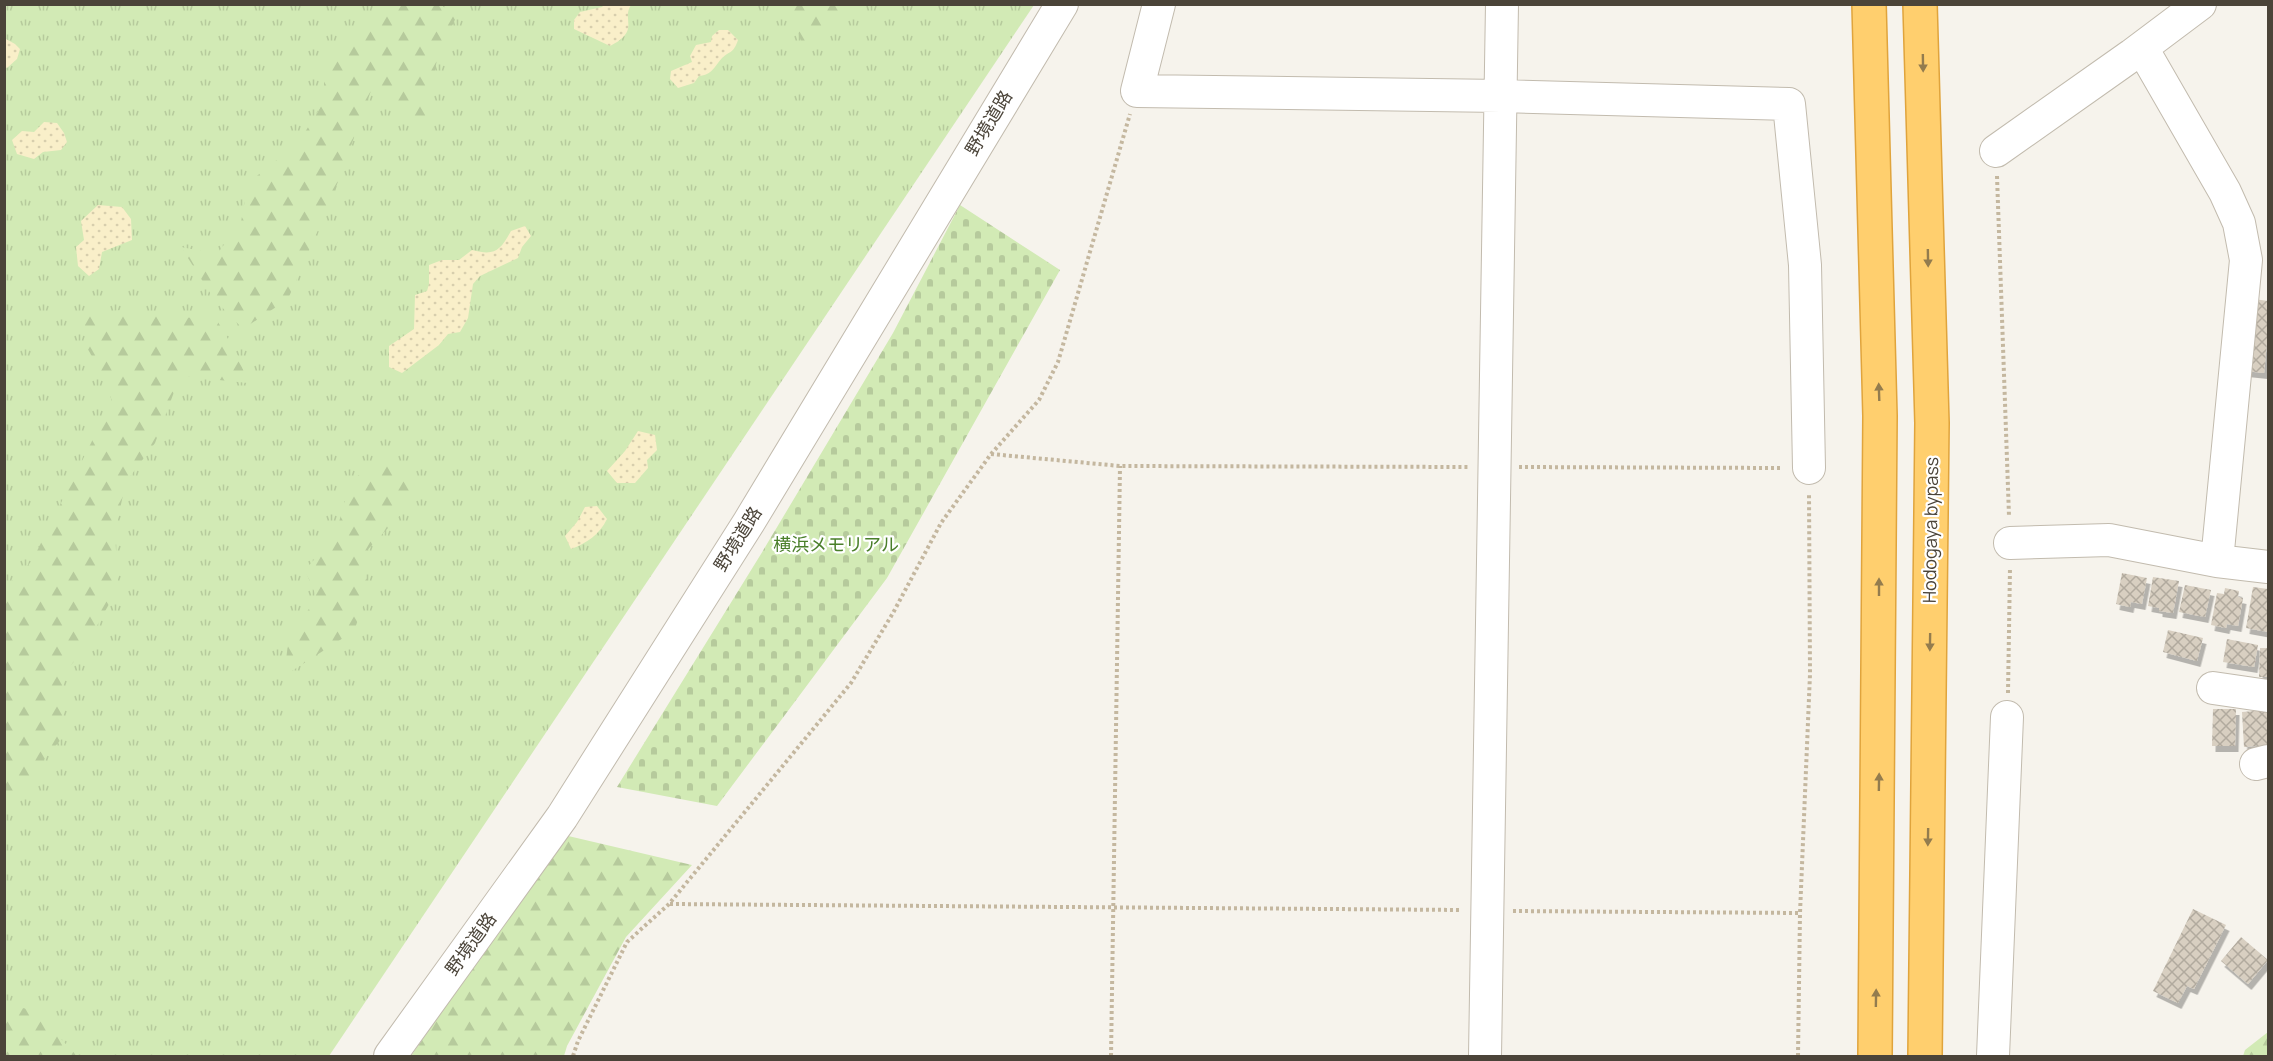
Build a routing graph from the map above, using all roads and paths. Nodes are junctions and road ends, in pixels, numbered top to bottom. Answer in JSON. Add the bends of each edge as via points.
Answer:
{"nodes":[{"id":1,"x":1062,"y":4,"type":"edge"},
{"id":2,"x":1159,"y":4,"type":"edge"},
{"id":3,"x":1502,"y":4,"type":"edge"},
{"id":4,"x":1869,"y":4,"type":"edge"},
{"id":5,"x":1920,"y":4,"type":"edge"},
{"id":6,"x":2200,"y":4,"type":"edge"},
{"id":7,"x":2142,"y":48,"type":"junction"},
{"id":8,"x":1137,"y":91,"type":"junction"},
{"id":9,"x":1501,"y":96,"type":"junction"},
{"id":10,"x":1996,"y":151,"type":"joint"},
{"id":11,"x":991,"y":454,"type":"junction"},
{"id":12,"x":1120,"y":466,"type":"junction"},
{"id":13,"x":1493,"y":467,"type":"junction"},
{"id":14,"x":1809,"y":468,"type":"junction"},
{"id":15,"x":2010,"y":543,"type":"junction"},
{"id":16,"x":2217,"y":561,"type":"junction"},
{"id":17,"x":2268,"y":567,"type":"edge"},
{"id":18,"x":2213,"y":688,"type":"dead end"},
{"id":19,"x":2268,"y":696,"type":"edge"},
{"id":20,"x":2007,"y":717,"type":"joint"},
{"id":21,"x":669,"y":904,"type":"junction"},
{"id":22,"x":1112,"y":907,"type":"junction"},
{"id":23,"x":1488,"y":911,"type":"junction"},
{"id":24,"x":1800,"y":913,"type":"junction"},
{"id":25,"x":390,"y":1056,"type":"edge"},
{"id":26,"x":573,"y":1056,"type":"edge"},
{"id":27,"x":1111,"y":1056,"type":"edge"},
{"id":28,"x":1485,"y":1056,"type":"edge"},
{"id":29,"x":1798,"y":1056,"type":"edge"},
{"id":30,"x":1875,"y":1056,"type":"edge"},
{"id":31,"x":1925,"y":1056,"type":"edge"},
{"id":32,"x":1993,"y":1056,"type":"edge"}],
"edges":[{"from":1,"to":25,"type":"street","name":"野境道路","via":[[749,522],[562,818]]},
{"from":2,"to":8,"type":"street"},
{"from":3,"to":9,"type":"street"},
{"from":30,"to":4,"type":"highway","one_way":true,"via":[[1880,416]]},
{"from":5,"to":31,"type":"highway","name":"Hodogaya bypass","one_way":true,"via":[[1932,423]]},
{"from":6,"to":7,"type":"street"},
{"from":7,"to":10,"type":"street"},
{"from":7,"to":16,"type":"street","via":[[2225,192],[2239,223],[2246,260]]},
{"from":8,"to":9,"type":"street"},
{"from":8,"to":11,"type":"path","via":[[1058,362],[1039,400]]},
{"from":9,"to":13,"type":"street"},
{"from":9,"to":14,"type":"street","via":[[1789,104],[1805,265]]},
{"from":10,"to":15,"type":"path"},
{"from":11,"to":12,"type":"path"},
{"from":11,"to":21,"type":"path","via":[[941,523],[851,683]]},
{"from":12,"to":13,"type":"path"},
{"from":12,"to":22,"type":"path"},
{"from":13,"to":14,"type":"path"},
{"from":13,"to":23,"type":"street"},
{"from":14,"to":24,"type":"path","via":[[1810,674]]},
{"from":15,"to":16,"type":"street","via":[[2109,540]]},
{"from":15,"to":20,"type":"path"},
{"from":16,"to":17,"type":"street"},
{"from":18,"to":19,"type":"street"},
{"from":20,"to":32,"type":"street"},
{"from":21,"to":22,"type":"path"},
{"from":21,"to":26,"type":"path","via":[[627,942]]},
{"from":22,"to":23,"type":"path"},
{"from":22,"to":27,"type":"path"},
{"from":23,"to":24,"type":"path"},
{"from":23,"to":28,"type":"street"},
{"from":24,"to":29,"type":"path"}]}
